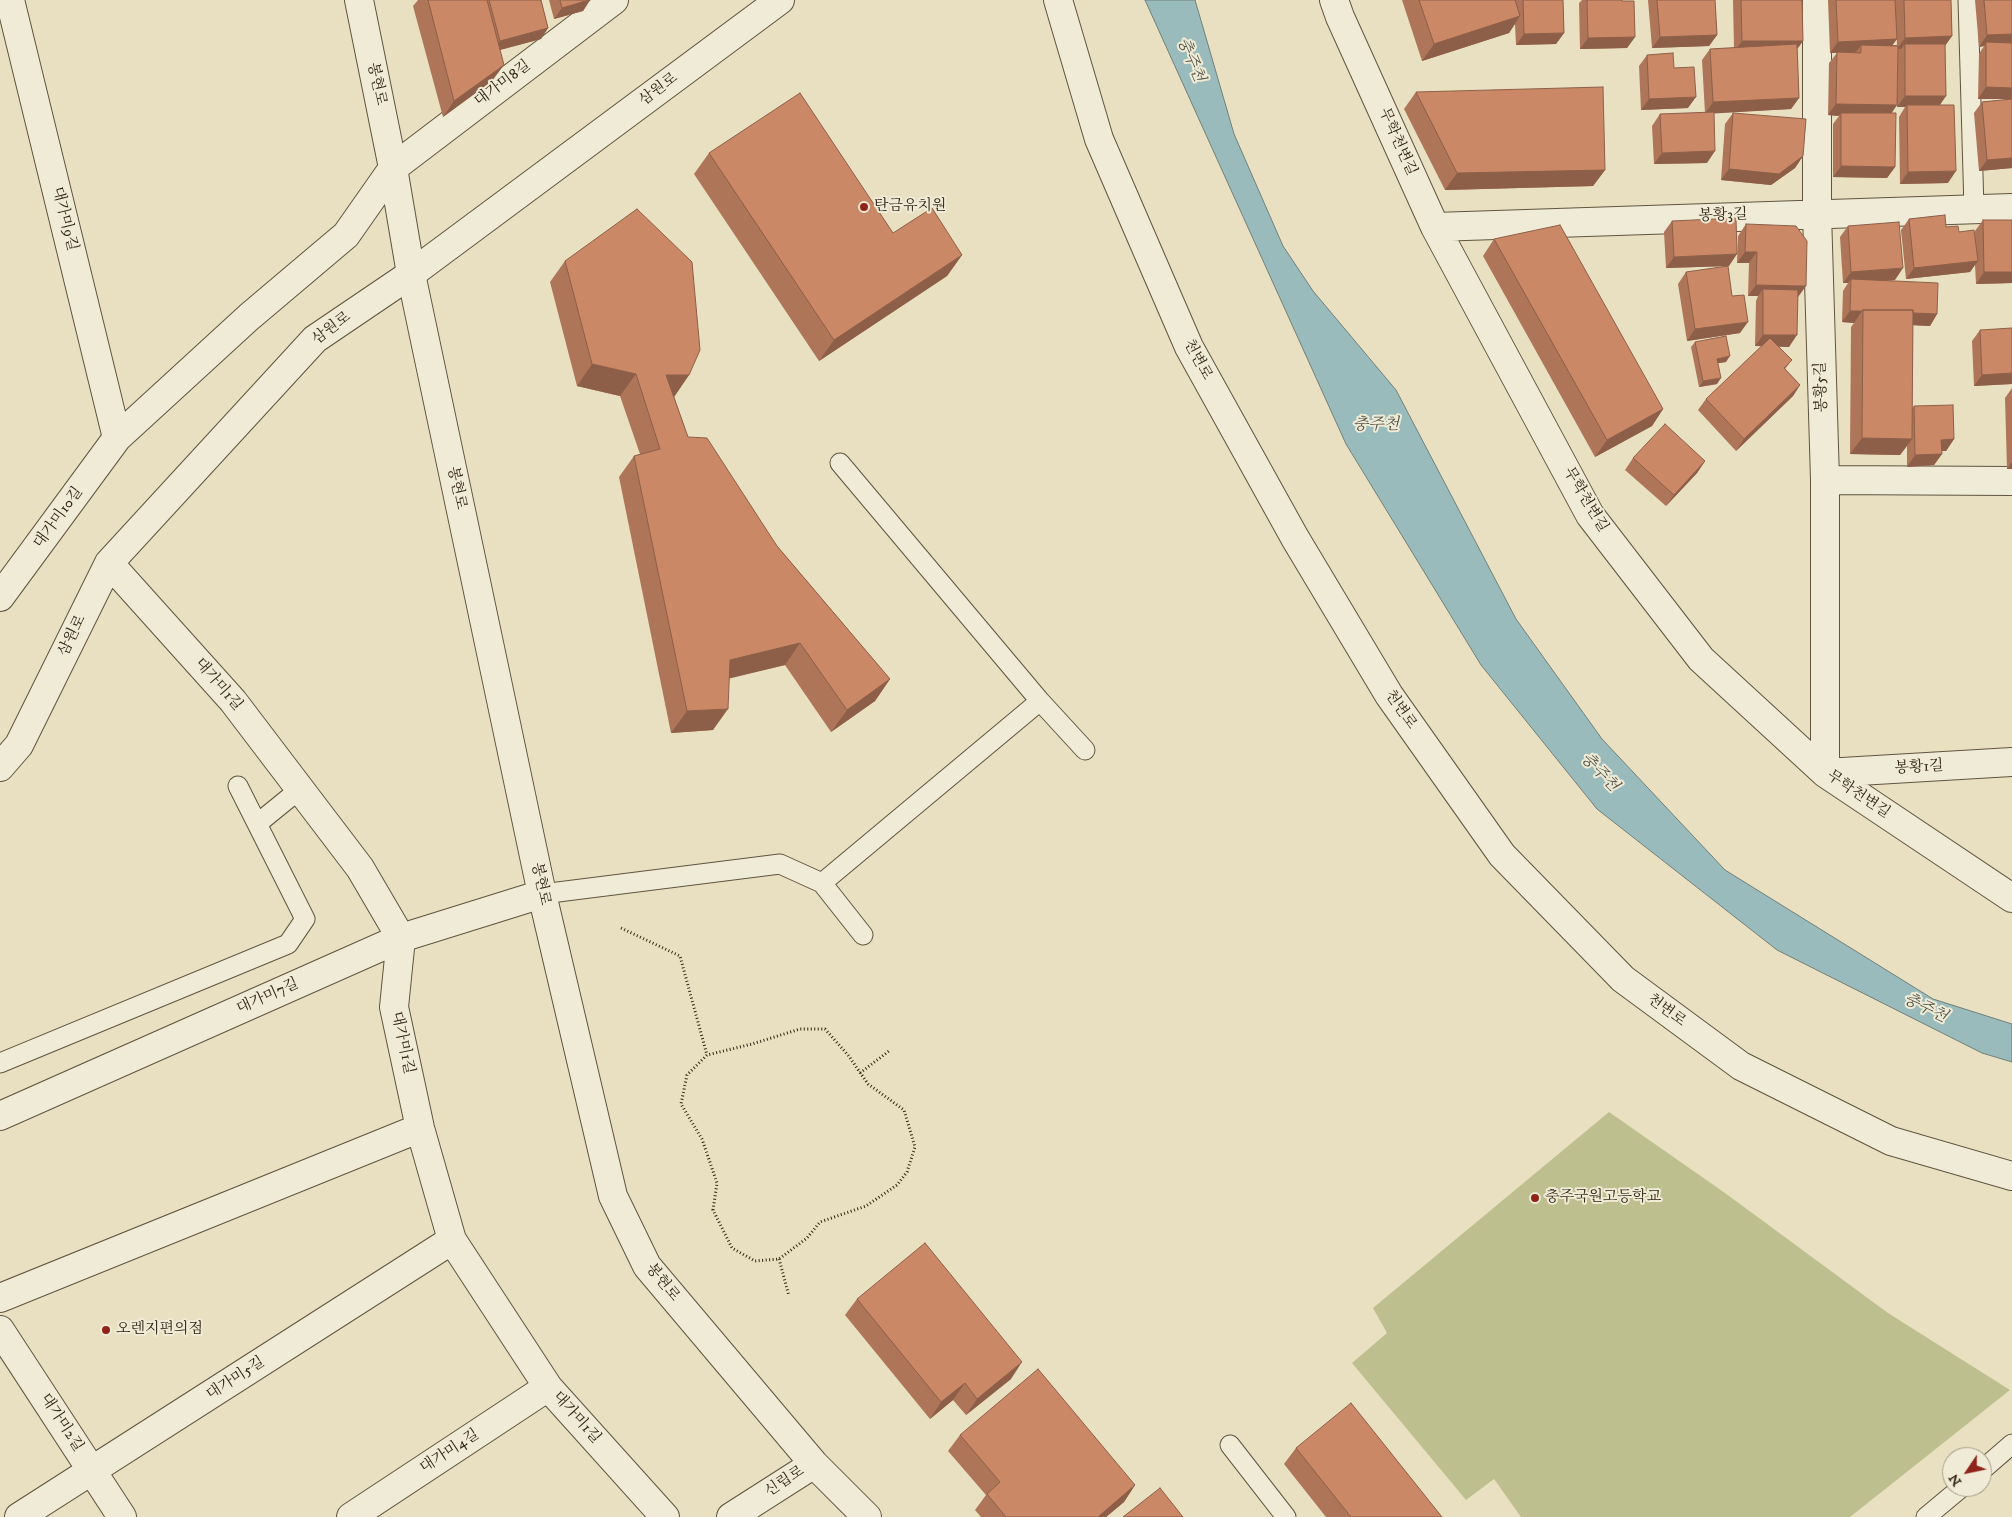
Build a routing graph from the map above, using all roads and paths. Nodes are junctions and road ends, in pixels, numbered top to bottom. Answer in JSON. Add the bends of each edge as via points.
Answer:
{"nodes":[{"id":1,"x":10,"y":0,"type":"edge"},
{"id":2,"x":359,"y":0,"type":"edge"},
{"id":3,"x":614,"y":0,"type":"edge"},
{"id":4,"x":780,"y":0,"type":"edge"},
{"id":5,"x":1058,"y":0,"type":"edge"},
{"id":6,"x":1334,"y":0,"type":"edge"},
{"id":7,"x":1817,"y":0,"type":"edge"},
{"id":8,"x":1968,"y":0,"type":"edge"},
{"id":9,"x":393,"y":168,"type":"junction"},
{"id":10,"x":2012,"y":208,"type":"edge"},
{"id":11,"x":1974,"y":209,"type":"junction"},
{"id":12,"x":1817,"y":213,"type":"junction"},
{"id":13,"x":1435,"y":227,"type":"junction"},
{"id":14,"x":411,"y":274,"type":"junction"},
{"id":15,"x":117,"y":438,"type":"junction"},
{"id":16,"x":840,"y":463,"type":"dead end"},
{"id":17,"x":1824,"y":480,"type":"junction"},
{"id":18,"x":2012,"y":482,"type":"edge"},
{"id":19,"x":109,"y":563,"type":"junction"},
{"id":20,"x":0,"y":597,"type":"edge"},
{"id":21,"x":1040,"y":701,"type":"junction"},
{"id":22,"x":1086,"y":750,"type":"dead end"},
{"id":23,"x":2012,"y":762,"type":"edge"},
{"id":24,"x":0,"y":767,"type":"edge"},
{"id":25,"x":1825,"y":774,"type":"junction"},
{"id":26,"x":238,"y":786,"type":"dead end"},
{"id":27,"x":300,"y":789,"type":"junction"},
{"id":28,"x":257,"y":824,"type":"junction"},
{"id":29,"x":822,"y":883,"type":"junction"},
{"id":30,"x":542,"y":894,"type":"junction"},
{"id":31,"x":2012,"y":898,"type":"edge"},
{"id":32,"x":621,"y":928,"type":"dead end"},
{"id":33,"x":863,"y":935,"type":"dead end"},
{"id":34,"x":401,"y":938,"type":"junction"},
{"id":35,"x":888,"y":1051,"type":"dead end"},
{"id":36,"x":707,"y":1055,"type":"junction"},
{"id":37,"x":0,"y":1063,"type":"edge"},
{"id":38,"x":860,"y":1072,"type":"junction"},
{"id":39,"x":0,"y":1116,"type":"edge"},
{"id":40,"x":420,"y":1128,"type":"junction"},
{"id":41,"x":2012,"y":1176,"type":"edge"},
{"id":42,"x":452,"y":1240,"type":"junction"},
{"id":43,"x":779,"y":1259,"type":"junction"},
{"id":44,"x":788,"y":1296,"type":"dead end"},
{"id":45,"x":0,"y":1298,"type":"edge"},
{"id":46,"x":0,"y":1330,"type":"edge"},
{"id":47,"x":548,"y":1387,"type":"junction"},
{"id":48,"x":2012,"y":1444,"type":"edge"},
{"id":49,"x":1230,"y":1445,"type":"dead end"},
{"id":50,"x":1992,"y":1461,"type":"edge"},
{"id":51,"x":814,"y":1464,"type":"junction"},
{"id":52,"x":92,"y":1471,"type":"junction"},
{"id":53,"x":1950,"y":1497,"type":"edge"},
{"id":54,"x":19,"y":1517,"type":"edge"},
{"id":55,"x":122,"y":1517,"type":"edge"},
{"id":56,"x":351,"y":1517,"type":"edge"},
{"id":57,"x":665,"y":1517,"type":"edge"},
{"id":58,"x":731,"y":1517,"type":"edge"},
{"id":59,"x":867,"y":1517,"type":"edge"},
{"id":60,"x":1286,"y":1517,"type":"edge"},
{"id":61,"x":1926,"y":1517,"type":"edge"}],
"edges":[{"from":1,"to":15,"type":"street","name":"대가미9길"},
{"from":2,"to":9,"type":"street","name":"봉현로"},
{"from":3,"to":9,"type":"street","name":"대가미8길"},
{"from":4,"to":14,"type":"street","name":"삼원로"},
{"from":5,"to":41,"type":"street","name":"천변로","via":[[1099,139],[1189,348],[1295,538],[1389,696],[1502,855],[1623,979],[1741,1066],[1891,1141]]},
{"from":6,"to":13,"type":"street","name":"무학천변길"},
{"from":7,"to":12,"type":"street","name":"봉황5길"},
{"from":8,"to":11,"type":"lane"},
{"from":9,"to":14,"type":"street","name":"봉현로"},
{"from":9,"to":15,"type":"street","via":[[346,235],[249,317]]},
{"from":10,"to":11,"type":"street","name":"봉황3길"},
{"from":11,"to":12,"type":"street","name":"봉황3길"},
{"from":12,"to":13,"type":"street","name":"봉황3길"},
{"from":12,"to":17,"type":"street","name":"봉황5길"},
{"from":13,"to":25,"type":"street","name":"무학천변길","via":[[1590,515],[1701,659]]},
{"from":14,"to":19,"type":"street","name":"삼원로","via":[[315,339]]},
{"from":14,"to":30,"type":"street","name":"봉현로"},
{"from":15,"to":20,"type":"street","name":"대가미10길"},
{"from":16,"to":21,"type":"lane"},
{"from":17,"to":18,"type":"street"},
{"from":17,"to":25,"type":"street","name":"봉황5길"},
{"from":19,"to":24,"type":"street","name":"삼원로","via":[[19,745]]},
{"from":19,"to":27,"type":"street","name":"대가미1길","via":[[233,701]]},
{"from":21,"to":22,"type":"lane"},
{"from":21,"to":29,"type":"lane"},
{"from":23,"to":25,"type":"street","name":"봉황1길"},
{"from":25,"to":31,"type":"street","name":"무학천변길"},
{"from":26,"to":28,"type":"lane"},
{"from":27,"to":28,"type":"lane"},
{"from":27,"to":34,"type":"street","name":"대가미1길","via":[[360,868]]},
{"from":28,"to":37,"type":"lane","via":[[305,919],[288,944]]},
{"from":29,"to":30,"type":"lane","via":[[780,864]]},
{"from":29,"to":33,"type":"lane"},
{"from":30,"to":34,"type":"street","name":"대가미7길"},
{"from":30,"to":51,"type":"street","name":"봉현로","via":[[613,1196],[647,1266]]},
{"from":32,"to":36,"type":"path","via":[[680,956]]},
{"from":34,"to":39,"type":"street","name":"대가미7길"},
{"from":34,"to":40,"type":"street","name":"대가미1길","via":[[394,1006]]},
{"from":35,"to":38,"type":"path"},
{"from":36,"to":38,"type":"path","via":[[800,1030],[825,1029]]},
{"from":36,"to":43,"type":"path","via":[[687,1075],[681,1104],[702,1139],[717,1183],[713,1210],[732,1248],[756,1261]]},
{"from":38,"to":43,"type":"path","via":[[868,1084],[904,1110],[915,1147],[907,1172],[897,1185],[866,1206],[820,1222],[807,1238]]},
{"from":40,"to":42,"type":"street","name":"대가미1길"},
{"from":40,"to":45,"type":"street"},
{"from":42,"to":47,"type":"street","name":"대가미1길"},
{"from":42,"to":52,"type":"street","name":"대가미5길"},
{"from":43,"to":44,"type":"path"},
{"from":46,"to":52,"type":"street","name":"대가미2길"},
{"from":47,"to":56,"type":"street","name":"대가미4길"},
{"from":47,"to":57,"type":"street","name":"대가미1길"},
{"from":48,"to":50,"type":"lane"},
{"from":49,"to":60,"type":"lane"},
{"from":51,"to":58,"type":"street","name":"신립로"},
{"from":51,"to":59,"type":"street","name":"봉현로"},
{"from":52,"to":54,"type":"street","name":"대가미5길"},
{"from":52,"to":55,"type":"street","name":"대가미2길"},
{"from":53,"to":61,"type":"lane"}]}
